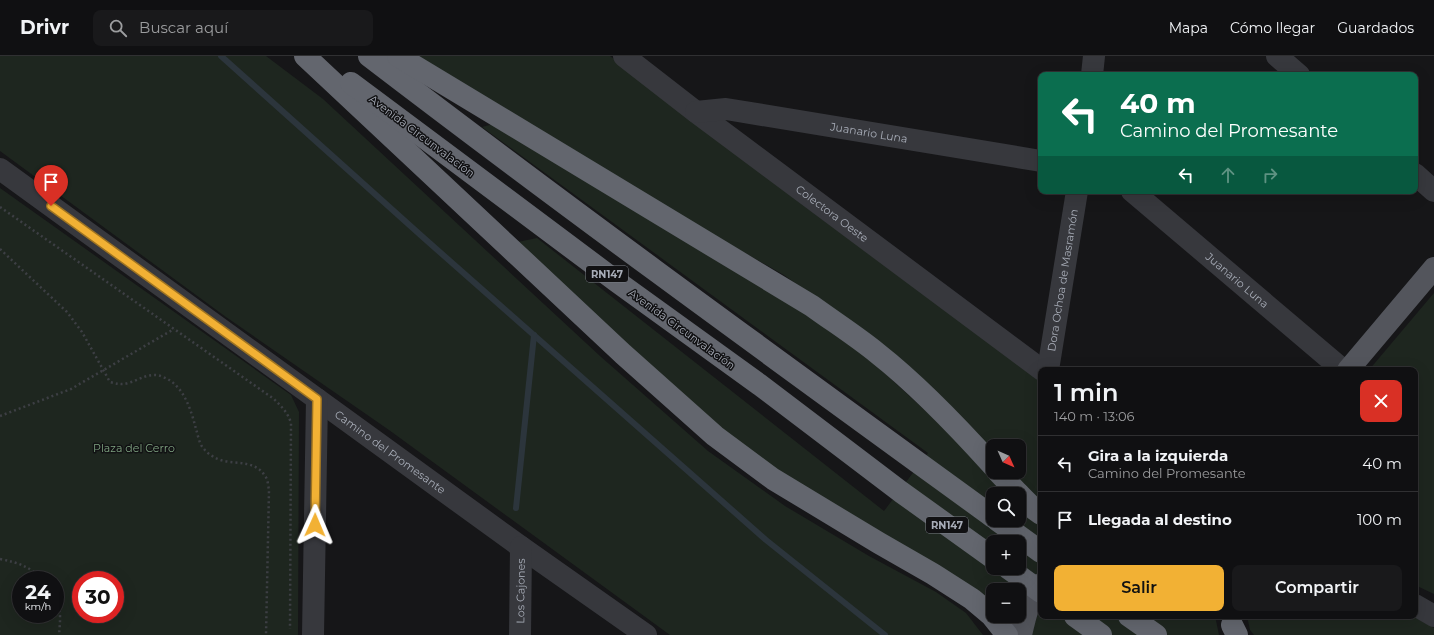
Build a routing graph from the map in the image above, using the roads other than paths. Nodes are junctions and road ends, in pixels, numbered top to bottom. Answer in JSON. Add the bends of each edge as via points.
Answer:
{"nodes":[{"id":1,"x":305,"y":56,"type":"edge"},
{"id":2,"x":314,"y":56,"type":"edge"},
{"id":3,"x":369,"y":56,"type":"edge"},
{"id":4,"x":398,"y":56,"type":"edge"},
{"id":5,"x":624,"y":56,"type":"edge"},
{"id":6,"x":1094,"y":56,"type":"edge"},
{"id":7,"x":1277,"y":56,"type":"edge"},
{"id":8,"x":1092,"y":72,"type":"edge"},
{"id":9,"x":1296,"y":72,"type":"edge"},
{"id":10,"x":696,"y":112,"type":"junction"},
{"id":11,"x":1038,"y":161,"type":"edge"},
{"id":12,"x":0,"y":169,"type":"edge"},
{"id":13,"x":1418,"y":177,"type":"edge"},
{"id":14,"x":1434,"y":191,"type":"edge"},
{"id":15,"x":1077,"y":194,"type":"edge"},
{"id":16,"x":1136,"y":194,"type":"edge"},
{"id":17,"x":1434,"y":268,"type":"edge"},
{"id":18,"x":1038,"y":367,"type":"edge"},
{"id":19,"x":1049,"y":367,"type":"edge"},
{"id":20,"x":1339,"y":367,"type":"edge"},
{"id":21,"x":1351,"y":367,"type":"edge"},
{"id":22,"x":317,"y":399,"type":"junction"},
{"id":23,"x":986,"y":458,"type":"edge"},
{"id":24,"x":1005,"y":479,"type":"edge"},
{"id":25,"x":1012,"y":487,"type":"edge"},
{"id":26,"x":1026,"y":501,"type":"edge"},
{"id":27,"x":986,"y":512,"type":"edge"},
{"id":28,"x":1038,"y":512,"type":"edge"},
{"id":29,"x":1007,"y":527,"type":"edge"},
{"id":30,"x":520,"y":547,"type":"junction"},
{"id":31,"x":1038,"y":550,"type":"edge"},
{"id":32,"x":986,"y":553,"type":"edge"},
{"id":33,"x":1018,"y":575,"type":"edge"},
{"id":34,"x":1038,"y":588,"type":"edge"},
{"id":35,"x":1038,"y":590,"type":"edge"},
{"id":36,"x":1418,"y":607,"type":"edge"},
{"id":37,"x":1434,"y":616,"type":"edge"},
{"id":38,"x":1079,"y":619,"type":"edge"},
{"id":39,"x":1133,"y":619,"type":"edge"},
{"id":40,"x":313,"y":635,"type":"edge"},
{"id":41,"x":520,"y":635,"type":"edge"},
{"id":42,"x":646,"y":635,"type":"edge"},
{"id":43,"x":1008,"y":635,"type":"edge"},
{"id":44,"x":1021,"y":635,"type":"edge"},
{"id":45,"x":1101,"y":635,"type":"edge"},
{"id":46,"x":1156,"y":635,"type":"edge"}],
"edges":[{"from":1,"to":43,"type":"highway","via":[[623,354],[715,436],[773,479],[972,599],[991,615]]},
{"from":2,"to":32,"type":"highway","name":"Avenida Circunvalación","number":"RN147"},
{"from":3,"to":27,"type":"highway","number":"RN147","via":[[775,360]]},
{"from":4,"to":23,"type":"highway","via":[[812,306],[877,353],[924,394]]},
{"from":5,"to":10,"type":"street","name":"Colectora Oeste"},
{"from":6,"to":8,"type":"street"},
{"from":7,"to":9,"type":"street"},
{"from":10,"to":11,"type":"street","name":"Juanario Luna","via":[[726,109]]},
{"from":10,"to":18,"type":"street","name":"Colectora Oeste"},
{"from":12,"to":22,"type":"street","name":"Camino del Promesante"},
{"from":13,"to":14,"type":"street"},
{"from":15,"to":19,"type":"street","name":"Dora Ochoa de Masramón"},
{"from":16,"to":20,"type":"street","name":"Juanario Luna"},
{"from":17,"to":21,"type":"main road"},
{"from":22,"to":30,"type":"street","name":"Camino del Promesante"},
{"from":22,"to":40,"type":"street"},
{"from":24,"to":25,"type":"highway"},
{"from":26,"to":28,"type":"highway"},
{"from":29,"to":31,"type":"highway"},
{"from":30,"to":41,"type":"street","name":"Los Cajones"},
{"from":30,"to":42,"type":"street","name":"Camino del Promesante"},
{"from":33,"to":35,"type":"highway","bridge":true},
{"from":34,"to":44,"type":"main road","via":[[1025,613]]},
{"from":36,"to":37,"type":"street"},
{"from":38,"to":45,"type":"highway"},
{"from":39,"to":46,"type":"highway"}]}
